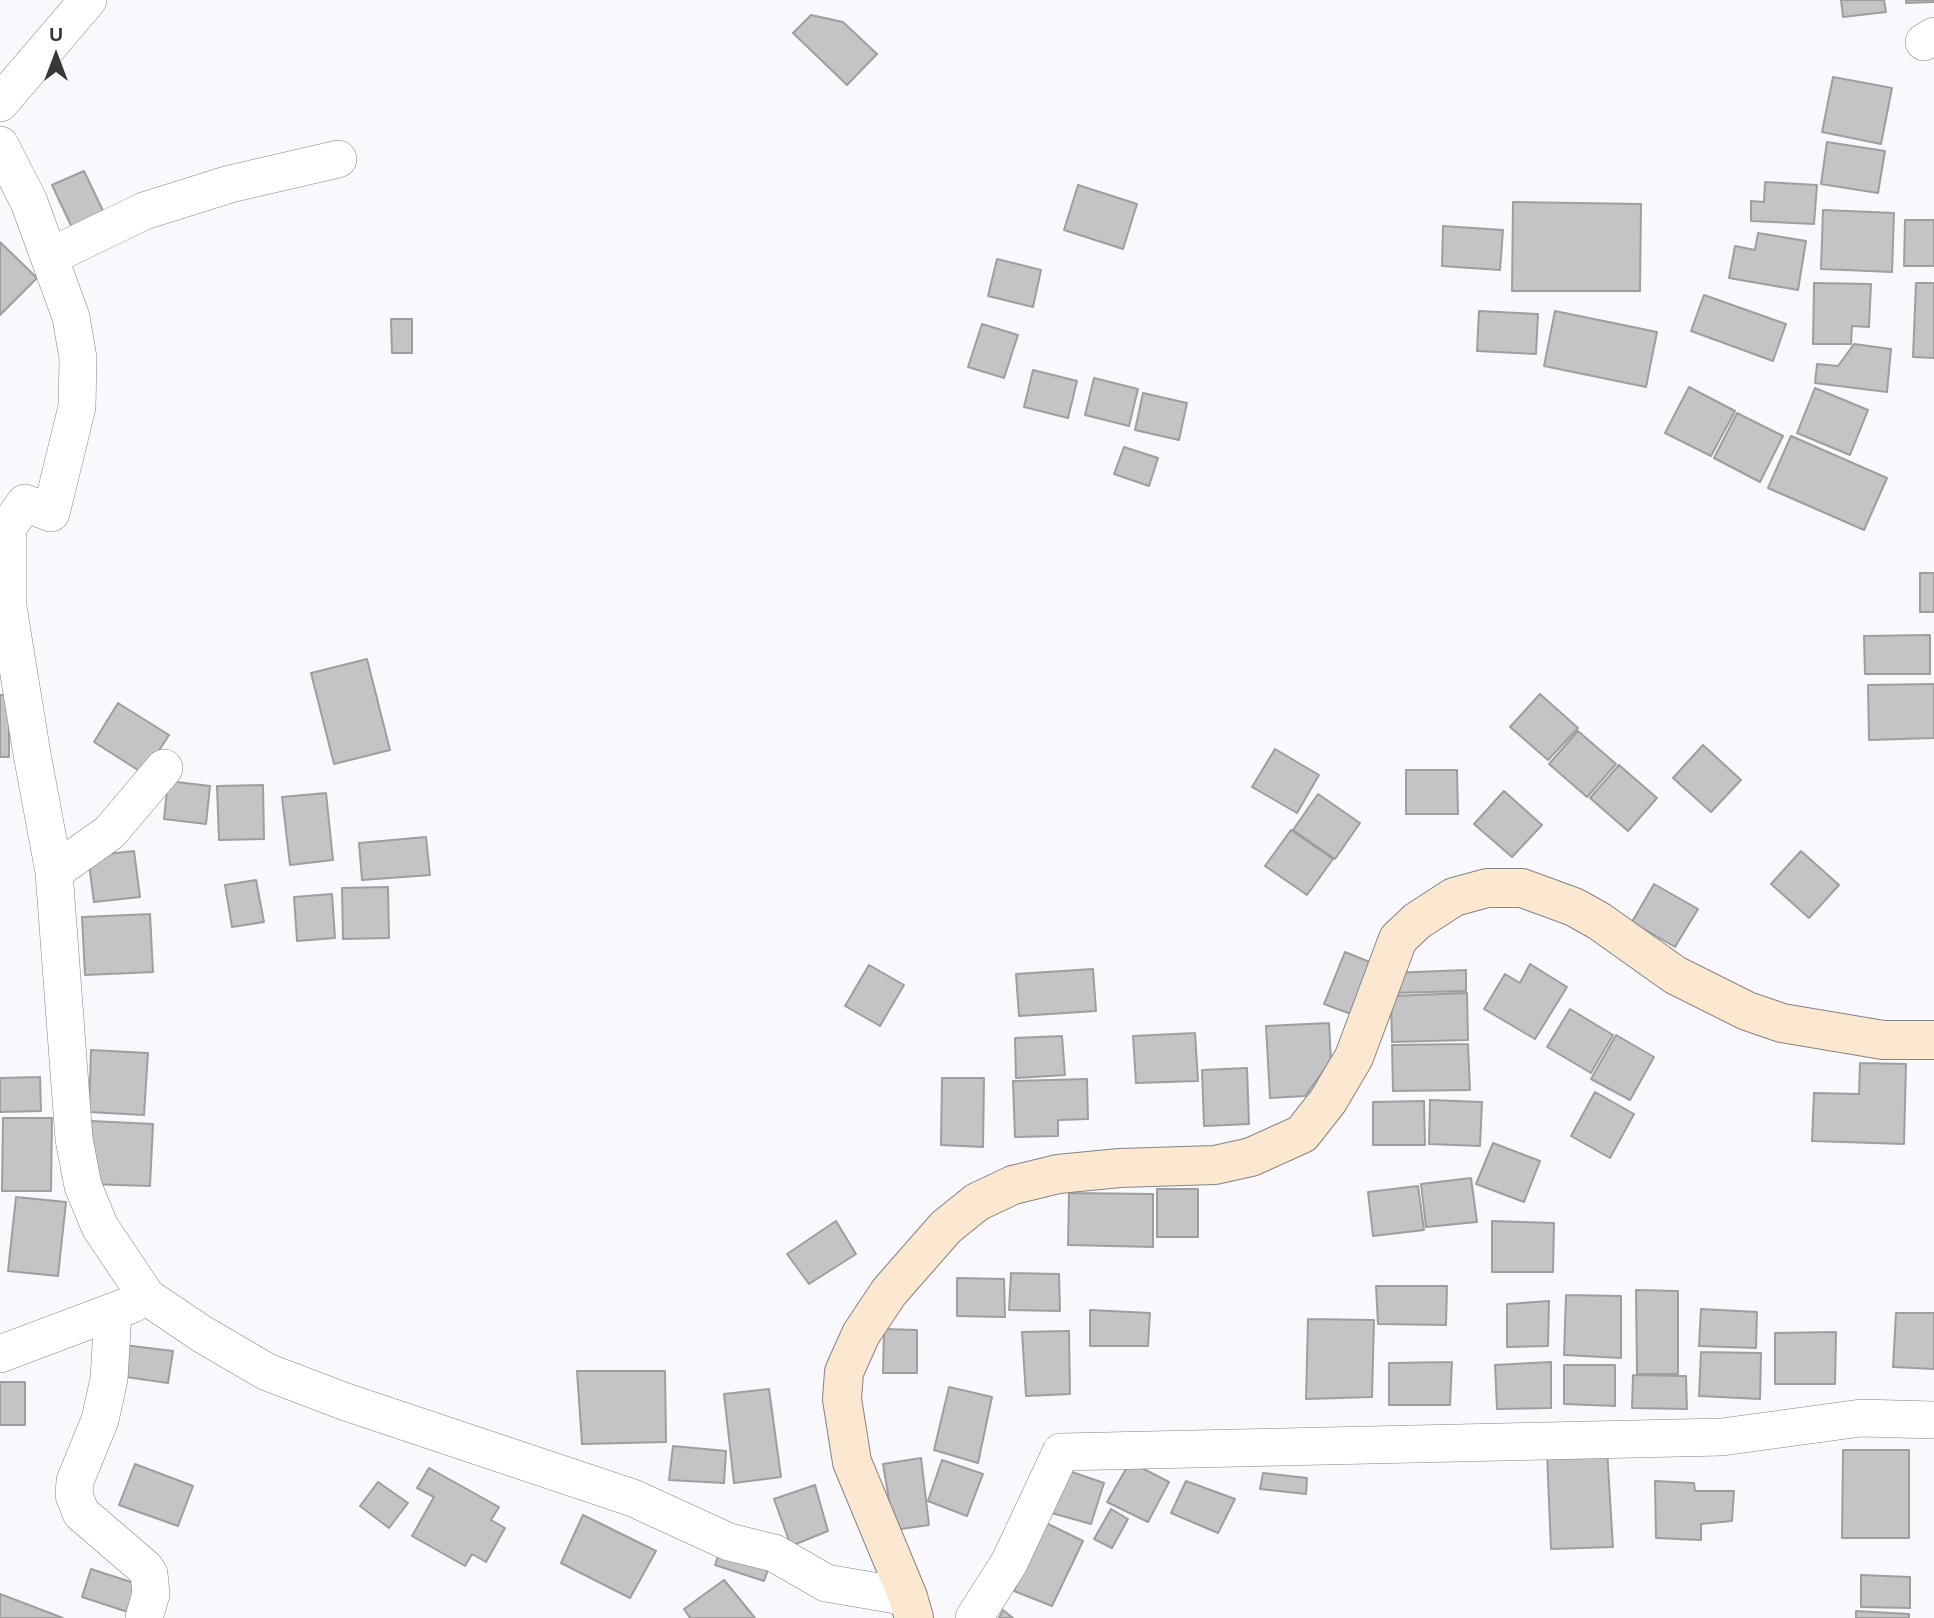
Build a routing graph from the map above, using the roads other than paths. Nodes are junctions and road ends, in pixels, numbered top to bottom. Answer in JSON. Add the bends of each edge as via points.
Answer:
{"nodes":[{"id":1,"x":88,"y":0,"type":"edge"},
{"id":2,"x":0,"y":103,"type":"edge"},
{"id":3,"x":0,"y":145,"type":"edge"},
{"id":4,"x":338,"y":159,"type":"dead end"},
{"id":5,"x":49,"y":257,"type":"junction"},
{"id":6,"x":13,"y":495,"type":"edge"},
{"id":7,"x":164,"y":768,"type":"dead end"},
{"id":8,"x":54,"y":872,"type":"junction"},
{"id":9,"x":1934,"y":1040,"type":"edge"},
{"id":10,"x":147,"y":1297,"type":"junction"},
{"id":11,"x":113,"y":1313,"type":"junction"},
{"id":12,"x":0,"y":1354,"type":"edge"},
{"id":13,"x":1934,"y":1420,"type":"edge"},
{"id":14,"x":911,"y":1607,"type":"edge"},
{"id":15,"x":144,"y":1618,"type":"edge"},
{"id":16,"x":974,"y":1618,"type":"edge"}],
"edges":[{"from":1,"to":2,"type":"street"},
{"from":3,"to":5,"type":"street","via":[[29,202]]},
{"from":4,"to":5,"type":"street","via":[[230,184],[144,211]]},
{"from":5,"to":6,"type":"street","via":[[71,317],[78,358],[77,407],[51,513]]},
{"from":6,"to":8,"type":"street","via":[[8,527],[8,607]]},
{"from":7,"to":8,"type":"street","via":[[110,832]]},
{"from":8,"to":10,"type":"street","via":[[74,1139],[83,1186],[100,1227]]},
{"from":9,"to":14,"type":"main road","via":[[1882,1040],[1782,1023],[1747,1011],[1675,975],[1574,907],[1522,888],[1487,888],[1454,897],[1398,939],[1354,1057],[1302,1134],[1251,1157],[1215,1165],[1058,1174],[1013,1185],[977,1202],[946,1227],[889,1292],[855,1346],[845,1372],[842,1399],[852,1462]]},
{"from":10,"to":11,"type":"street"},
{"from":10,"to":14,"type":"street","via":[[267,1372],[634,1498],[729,1542],[774,1553],[826,1583]]},
{"from":11,"to":12,"type":"street"},
{"from":11,"to":15,"type":"street","via":[[109,1379],[74,1495],[80,1513],[149,1574]]},
{"from":13,"to":16,"type":"street","via":[[1861,1418],[1722,1437],[1061,1452],[1009,1563]]}]}
